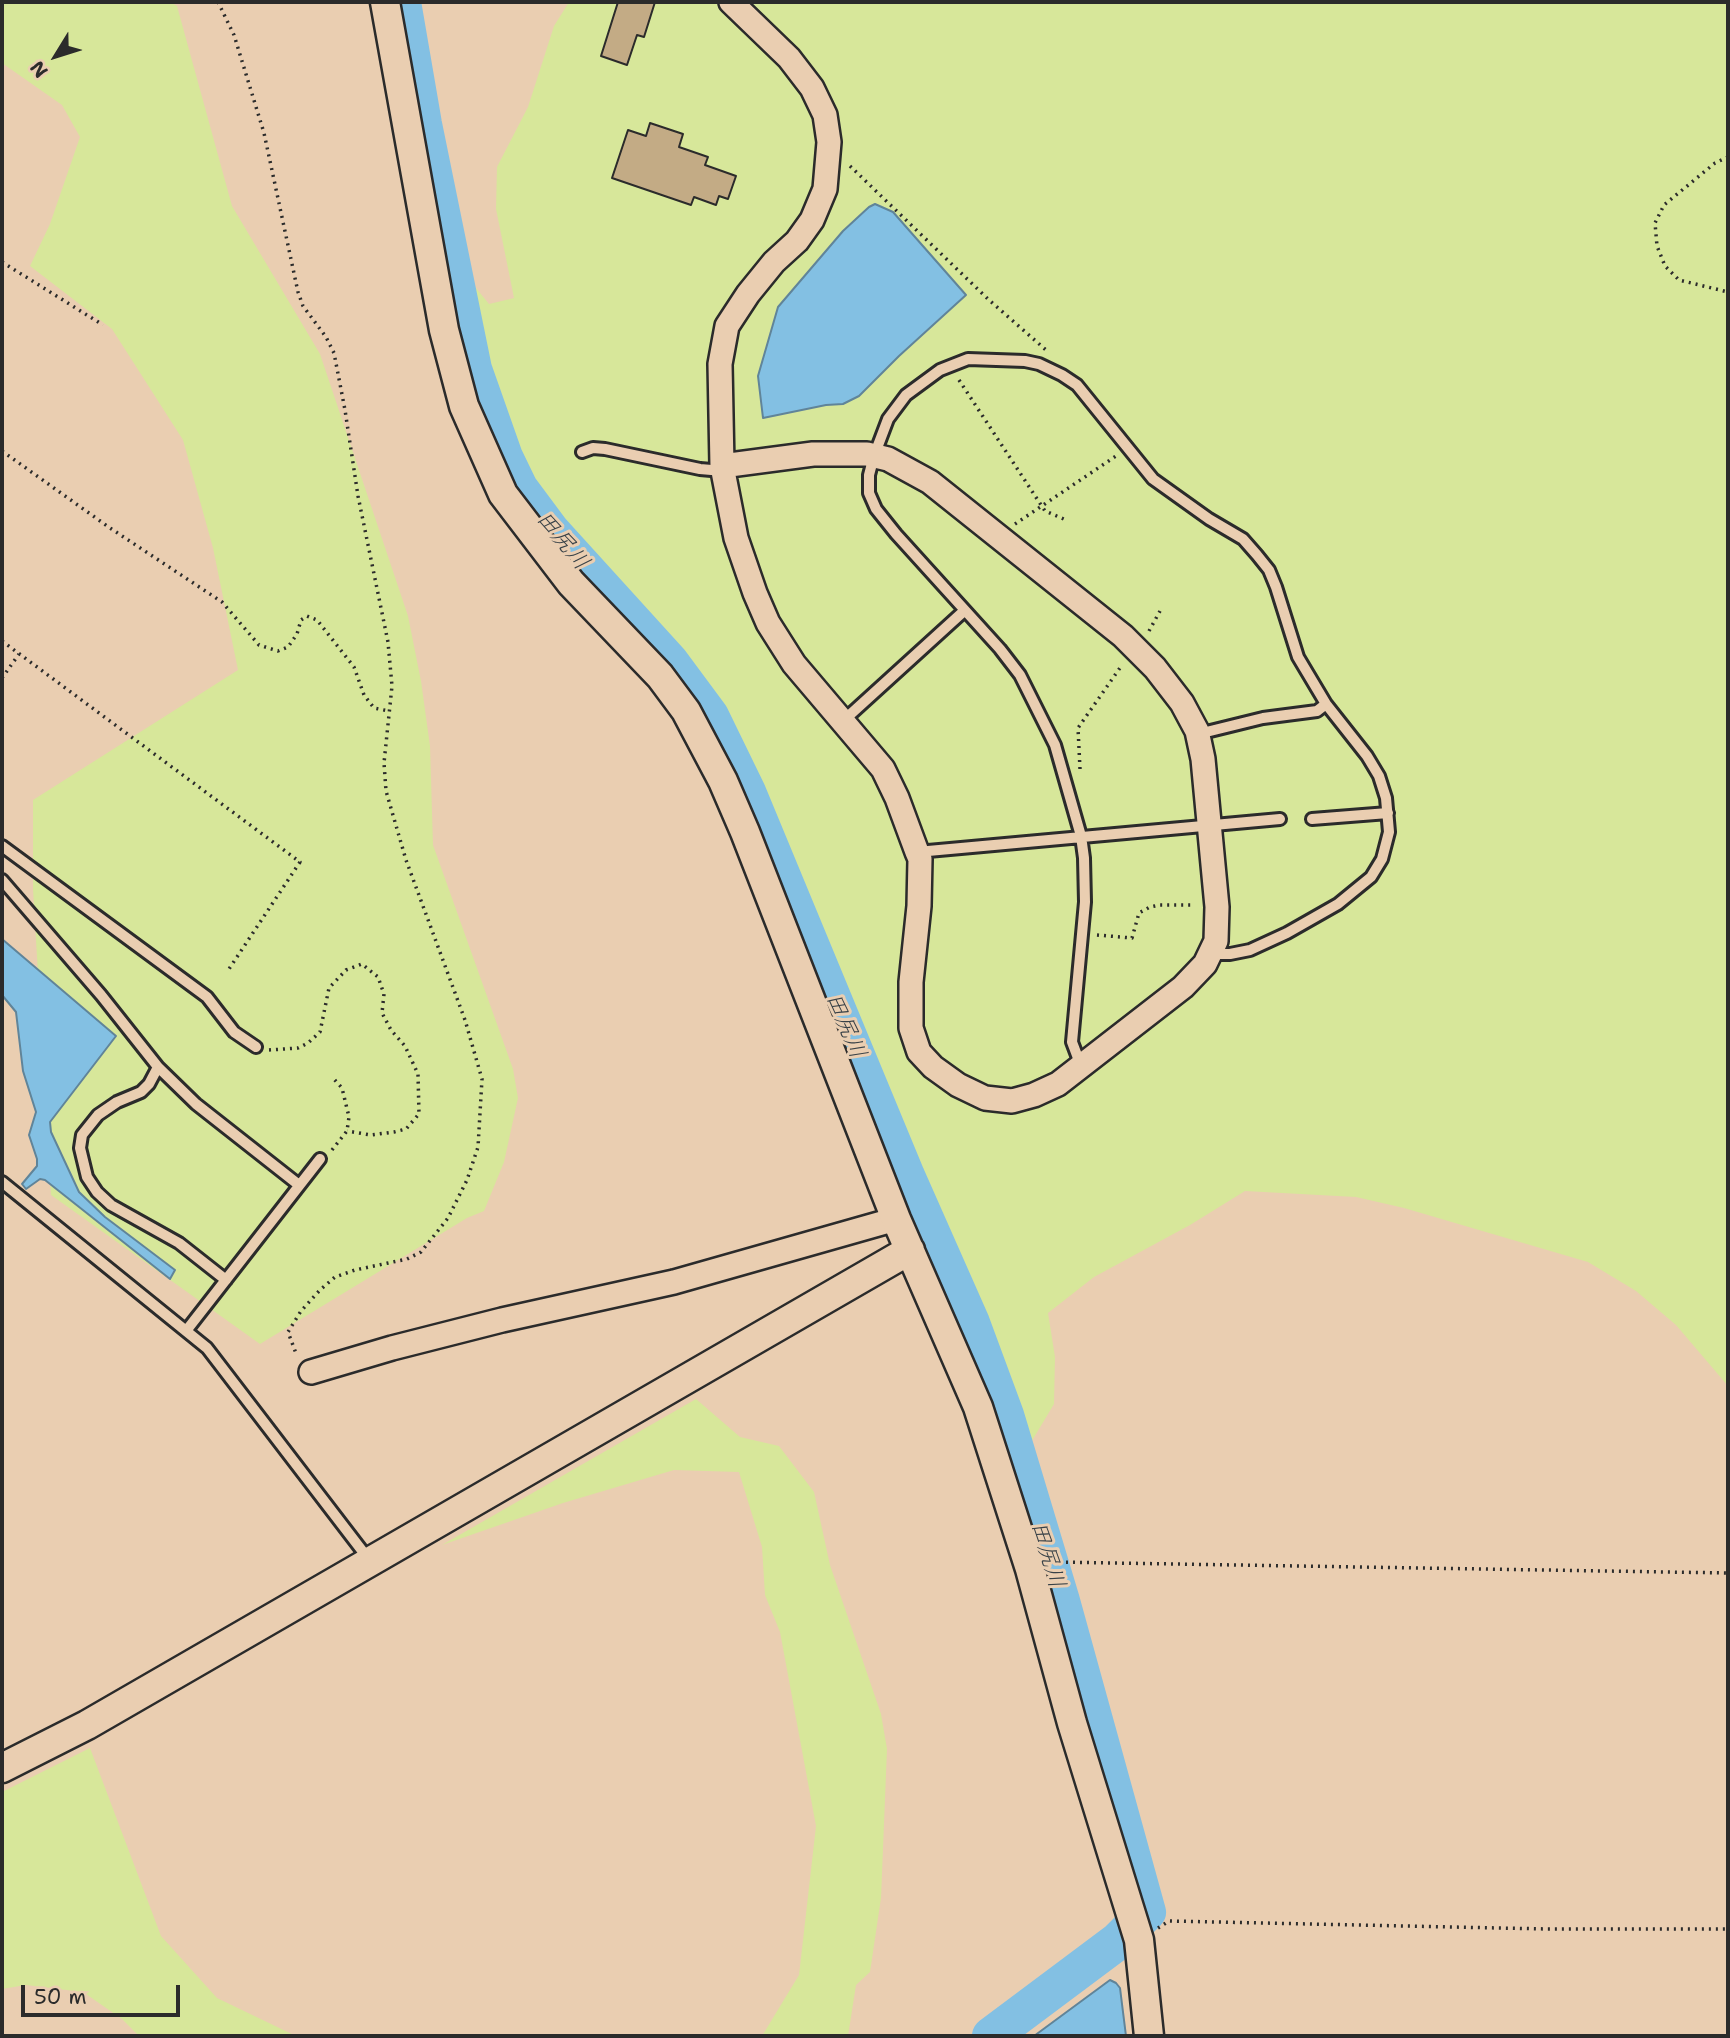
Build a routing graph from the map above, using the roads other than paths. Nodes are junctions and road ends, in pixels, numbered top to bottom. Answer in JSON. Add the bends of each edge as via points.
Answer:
{"nodes":[{"id":1,"x":385,"y":2,"type":"edge"},
{"id":2,"x":731,"y":2,"type":"edge"},
{"id":3,"x":582,"y":452,"type":"dead end"},
{"id":4,"x":874,"y":456,"type":"junction"},
{"id":5,"x":723,"y":468,"type":"junction"},
{"id":6,"x":964,"y":611,"type":"junction"},
{"id":7,"x":1326,"y":704,"type":"junction"},
{"id":8,"x":843,"y":721,"type":"junction"},
{"id":9,"x":1198,"y":734,"type":"junction"},
{"id":10,"x":1388,"y":813,"type":"junction"},
{"id":11,"x":1312,"y":818,"type":"dead end"},
{"id":12,"x":1280,"y":819,"type":"dead end"},
{"id":13,"x":1209,"y":825,"type":"junction"},
{"id":14,"x":1082,"y":836,"type":"junction"},
{"id":15,"x":2,"y":846,"type":"edge"},
{"id":16,"x":917,"y":852,"type":"junction"},
{"id":17,"x":2,"y":880,"type":"edge"},
{"id":18,"x":1210,"y":954,"type":"junction"},
{"id":19,"x":256,"y":1047,"type":"road end"},
{"id":20,"x":1081,"y":1066,"type":"junction"},
{"id":21,"x":158,"y":1067,"type":"junction"},
{"id":22,"x":320,"y":1159,"type":"road end"},
{"id":23,"x":2,"y":1182,"type":"edge"},
{"id":24,"x":299,"y":1185,"type":"junction"},
{"id":25,"x":896,"y":1219,"type":"junction"},
{"id":26,"x":909,"y":1250,"type":"junction"},
{"id":27,"x":226,"y":1280,"type":"junction"},
{"id":28,"x":186,"y":1331,"type":"junction"},
{"id":29,"x":312,"y":1372,"type":"road end"},
{"id":30,"x":370,"y":1561,"type":"junction"},
{"id":31,"x":2,"y":1768,"type":"edge"},
{"id":32,"x":1149,"y":2036,"type":"edge"}],
"edges":[{"from":1,"to":25,"type":"street","via":[[443,330],[464,406],[503,495],[572,583],[660,676],[706,748],[779,914]]},
{"from":2,"to":5,"type":"street","via":[[789,58],[812,88],[825,115],[829,152],[825,189],[811,220],[748,293],[727,326],[720,364]]},
{"from":3,"to":5,"type":"lane","via":[[606,449],[699,469]]},
{"from":4,"to":5,"type":"street","via":[[813,454]]},
{"from":4,"to":6,"type":"lane","via":[[869,493],[876,509]]},
{"from":4,"to":7,"type":"lane","via":[[898,403],[940,370],[968,359],[1025,361],[1072,381],[1153,479],[1243,539],[1269,570],[1298,657]]},
{"from":4,"to":9,"type":"street","via":[[930,482],[1135,647],[1182,703]]},
{"from":5,"to":8,"type":"street","via":[[736,538],[768,623],[794,664]]},
{"from":6,"to":8,"type":"lane"},
{"from":6,"to":14,"type":"lane","via":[[1020,675],[1055,745]]},
{"from":7,"to":9,"type":"lane","via":[[1317,711]]},
{"from":7,"to":10,"type":"lane","via":[[1379,776]]},
{"from":8,"to":16,"type":"street","via":[[883,769]]},
{"from":9,"to":13,"type":"street"},
{"from":10,"to":11,"type":"lane"},
{"from":10,"to":18,"type":"lane","via":[[1382,859],[1371,877],[1347,897],[1250,950]]},
{"from":12,"to":13,"type":"lane"},
{"from":13,"to":14,"type":"lane"},
{"from":13,"to":18,"type":"street","via":[[1217,907],[1216,941]]},
{"from":14,"to":16,"type":"lane"},
{"from":14,"to":20,"type":"lane","via":[[1085,902],[1072,1042]]},
{"from":15,"to":19,"type":"lane","via":[[207,997],[234,1032]]},
{"from":16,"to":20,"type":"street","via":[[919,906],[911,1028],[919,1052],[958,1085],[985,1098],[1012,1101],[1058,1084]]},
{"from":17,"to":21,"type":"lane"},
{"from":18,"to":20,"type":"street","via":[[1183,987]]},
{"from":21,"to":24,"type":"lane","via":[[196,1104]]},
{"from":21,"to":27,"type":"lane","via":[[141,1091],[89,1123],[80,1148],[87,1177],[111,1205],[179,1243]]},
{"from":22,"to":24,"type":"lane"},
{"from":23,"to":28,"type":"lane"},
{"from":24,"to":27,"type":"lane"},
{"from":25,"to":26,"type":"street"},
{"from":25,"to":29,"type":"street","via":[[674,1282],[502,1320]]},
{"from":26,"to":30,"type":"street"},
{"from":26,"to":32,"type":"street","via":[[978,1407],[1030,1569],[1139,1940]]},
{"from":27,"to":28,"type":"lane"},
{"from":28,"to":30,"type":"lane","via":[[206,1348]]},
{"from":30,"to":31,"type":"street","via":[[87,1725]]}]}
